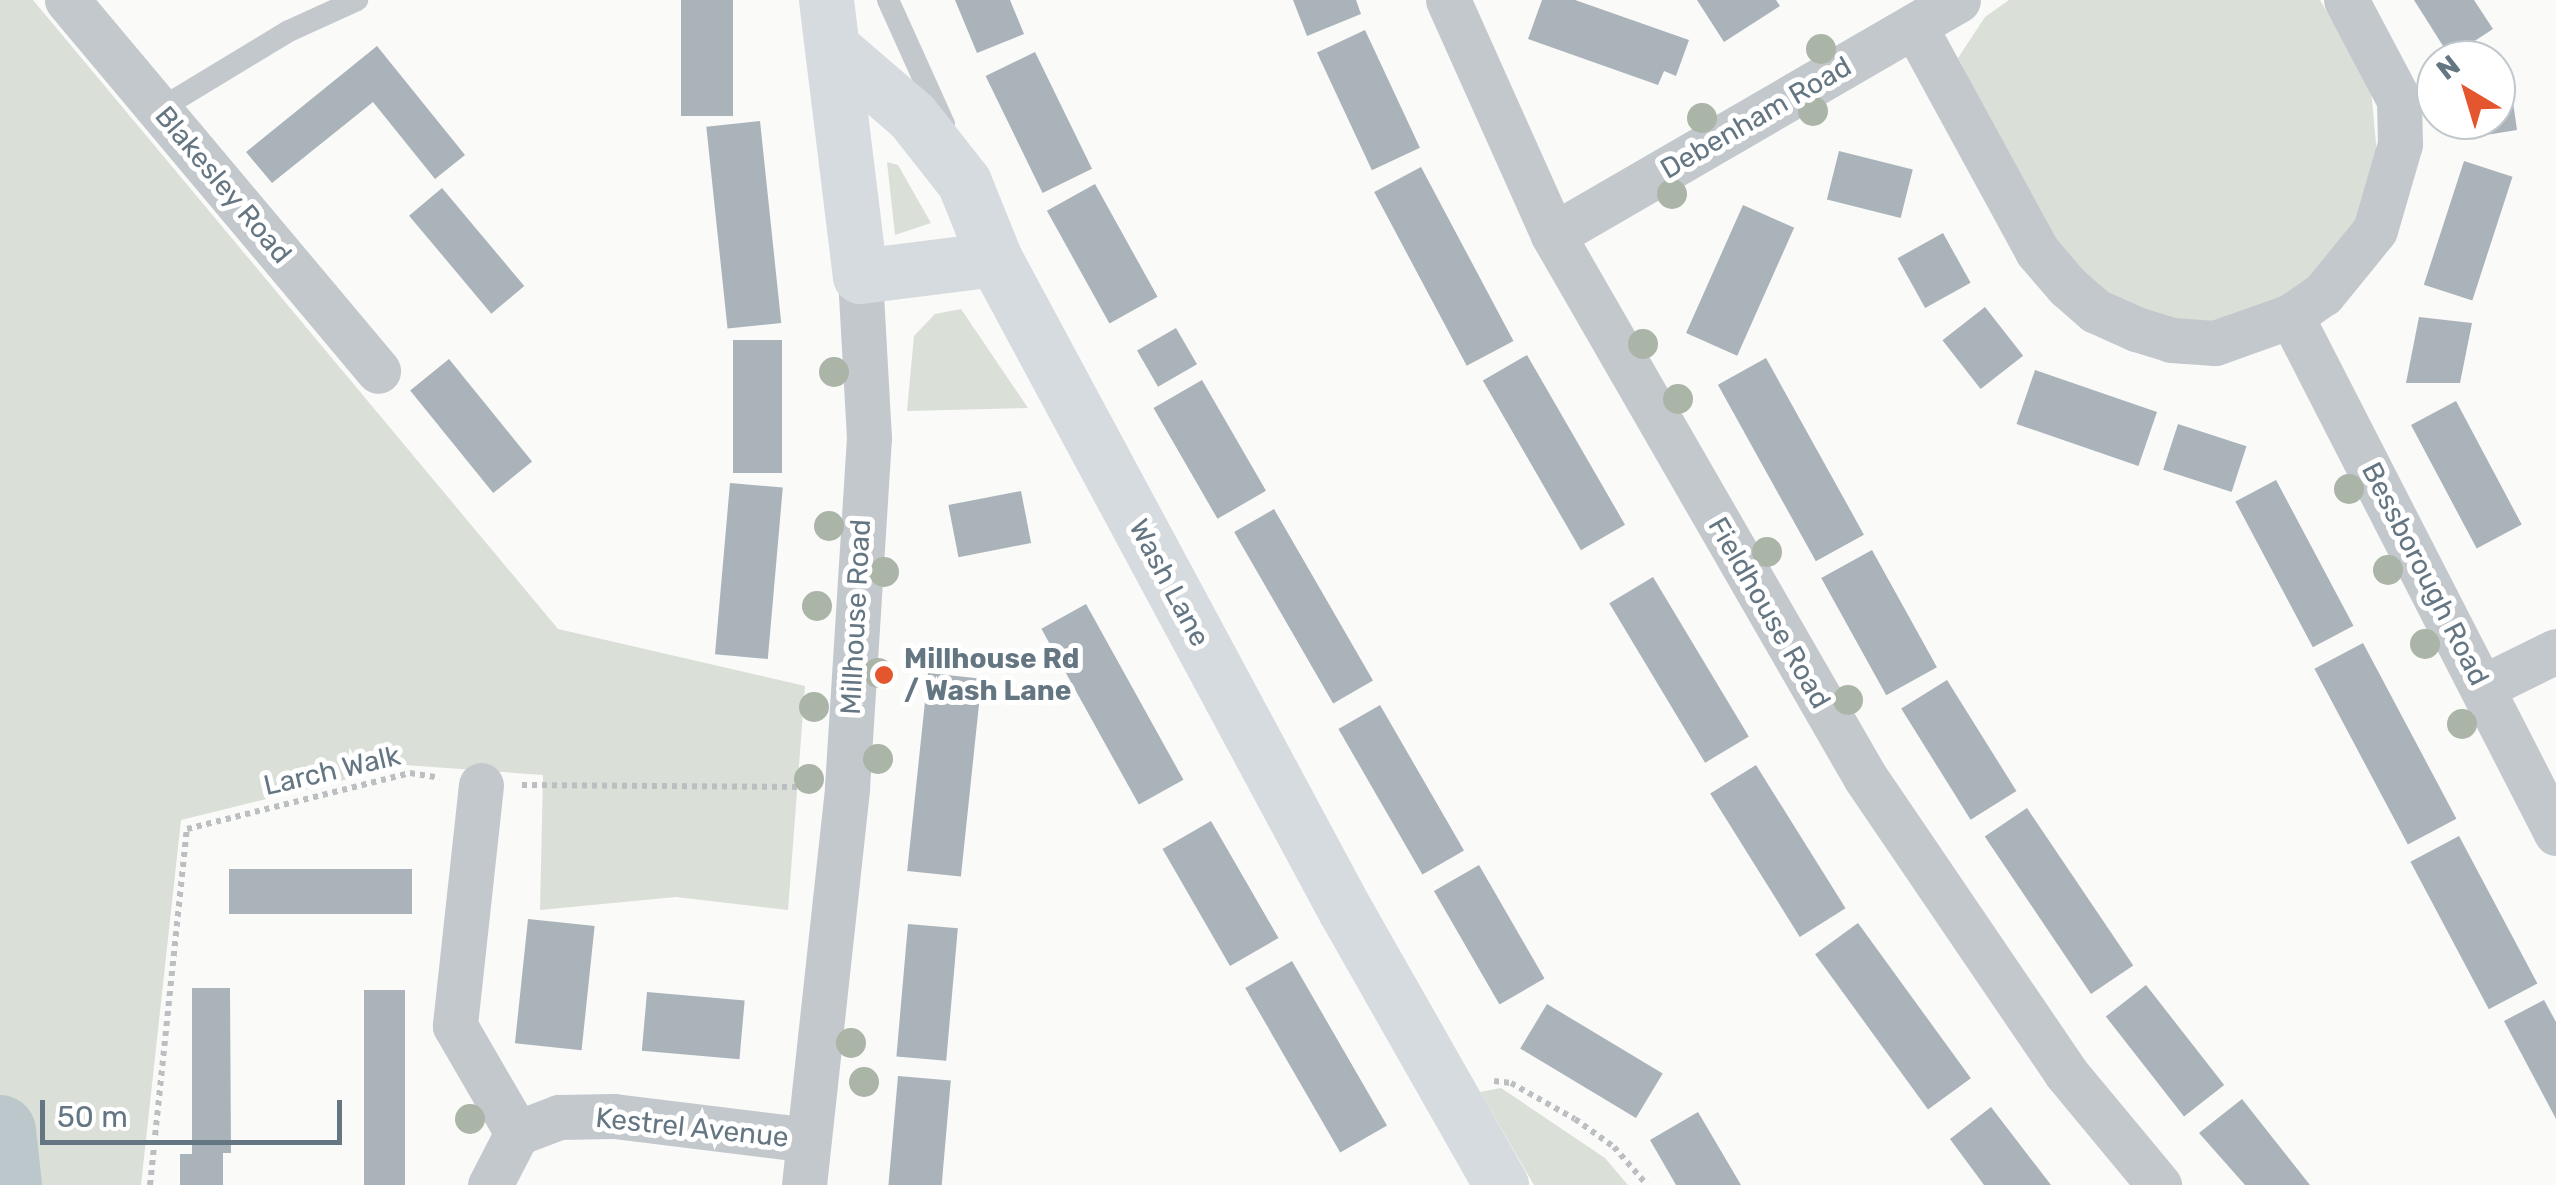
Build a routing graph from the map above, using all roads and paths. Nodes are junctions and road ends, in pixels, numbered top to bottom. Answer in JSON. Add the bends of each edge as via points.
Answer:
{"nodes":[{"id":1,"x":67,"y":0,"type":"edge"},
{"id":2,"x":357,"y":0,"type":"edge"},
{"id":3,"x":888,"y":0,"type":"edge"},
{"id":4,"x":1448,"y":0,"type":"edge"},
{"id":5,"x":1958,"y":0,"type":"edge"},
{"id":6,"x":2346,"y":0,"type":"edge"},
{"id":7,"x":830,"y":24,"type":"edge"},
{"id":8,"x":1915,"y":27,"type":"junction"},
{"id":9,"x":160,"y":109,"type":"junction"},
{"id":10,"x":949,"y":157,"type":"junction"},
{"id":11,"x":1552,"y":235,"type":"junction"},
{"id":12,"x":995,"y":259,"type":"junction"},
{"id":13,"x":860,"y":276,"type":"junction"},
{"id":14,"x":2290,"y":316,"type":"junction"},
{"id":15,"x":378,"y":371,"type":"dead end"},
{"id":16,"x":2556,"y":651,"type":"edge"},
{"id":17,"x":2484,"y":687,"type":"junction"},
{"id":18,"x":481,"y":785,"type":"junction"},
{"id":19,"x":847,"y":787,"type":"junction"},
{"id":20,"x":2556,"y":834,"type":"edge"},
{"id":21,"x":1438,"y":1074,"type":"junction"},
{"id":22,"x":517,"y":1132,"type":"junction"},
{"id":23,"x":809,"y":1140,"type":"junction"},
{"id":24,"x":150,"y":1185,"type":"edge"},
{"id":25,"x":490,"y":1185,"type":"edge"},
{"id":26,"x":804,"y":1185,"type":"edge"},
{"id":27,"x":1502,"y":1185,"type":"edge"},
{"id":28,"x":1647,"y":1185,"type":"edge"},
{"id":29,"x":2159,"y":1185,"type":"edge"}],
"edges":[{"from":1,"to":9,"type":"street","name":"Blakesley Road"},
{"from":2,"to":9,"type":"lane","via":[[290,31]]},
{"from":3,"to":10,"type":"lane","via":[[945,126]]},
{"from":4,"to":11,"type":"street","name":"Fieldhouse Road"},
{"from":5,"to":8,"type":"street","name":"Debenham Road"},
{"from":6,"to":14,"type":"street","via":[[2399,100],[2400,144],[2391,188],[2365,246],[2323,294]]},
{"from":7,"to":10,"type":"street","name":"Wash Lane"},
{"from":7,"to":13,"type":"street","name":"Millhouse Road"},
{"from":8,"to":11,"type":"street","name":"Debenham Road"},
{"from":8,"to":14,"type":"street","via":[[2037,252],[2096,311],[2171,340],[2215,343]]},
{"from":9,"to":15,"type":"street","name":"Blakesley Road"},
{"from":10,"to":12,"type":"street","name":"Wash Lane"},
{"from":11,"to":29,"type":"street","name":"Fieldhouse Road","via":[[1865,777],[2066,1073]]},
{"from":12,"to":13,"type":"street"},
{"from":12,"to":21,"type":"street","name":"Wash Lane"},
{"from":13,"to":19,"type":"street","name":"Millhouse Road","via":[[869,438]]},
{"from":14,"to":17,"type":"street","name":"Bessborough Road"},
{"from":16,"to":17,"type":"street"},
{"from":17,"to":20,"type":"street","name":"Bessborough Road"},
{"from":18,"to":19,"type":"path","name":"Larch Walk"},
{"from":18,"to":22,"type":"street","via":[[455,1026]]},
{"from":18,"to":24,"type":"path","name":"Larch Walk","via":[[410,773],[187,829]]},
{"from":19,"to":23,"type":"street","name":"Millhouse Road"},
{"from":21,"to":27,"type":"street","name":"Wash Lane"},
{"from":21,"to":28,"type":"path","via":[[1511,1084],[1614,1147]]},
{"from":22,"to":23,"type":"street","name":"Kestrel Avenue","via":[[559,1118],[614,1116]]},
{"from":22,"to":25,"type":"street"},
{"from":23,"to":26,"type":"street","name":"Millhouse Road"}]}
